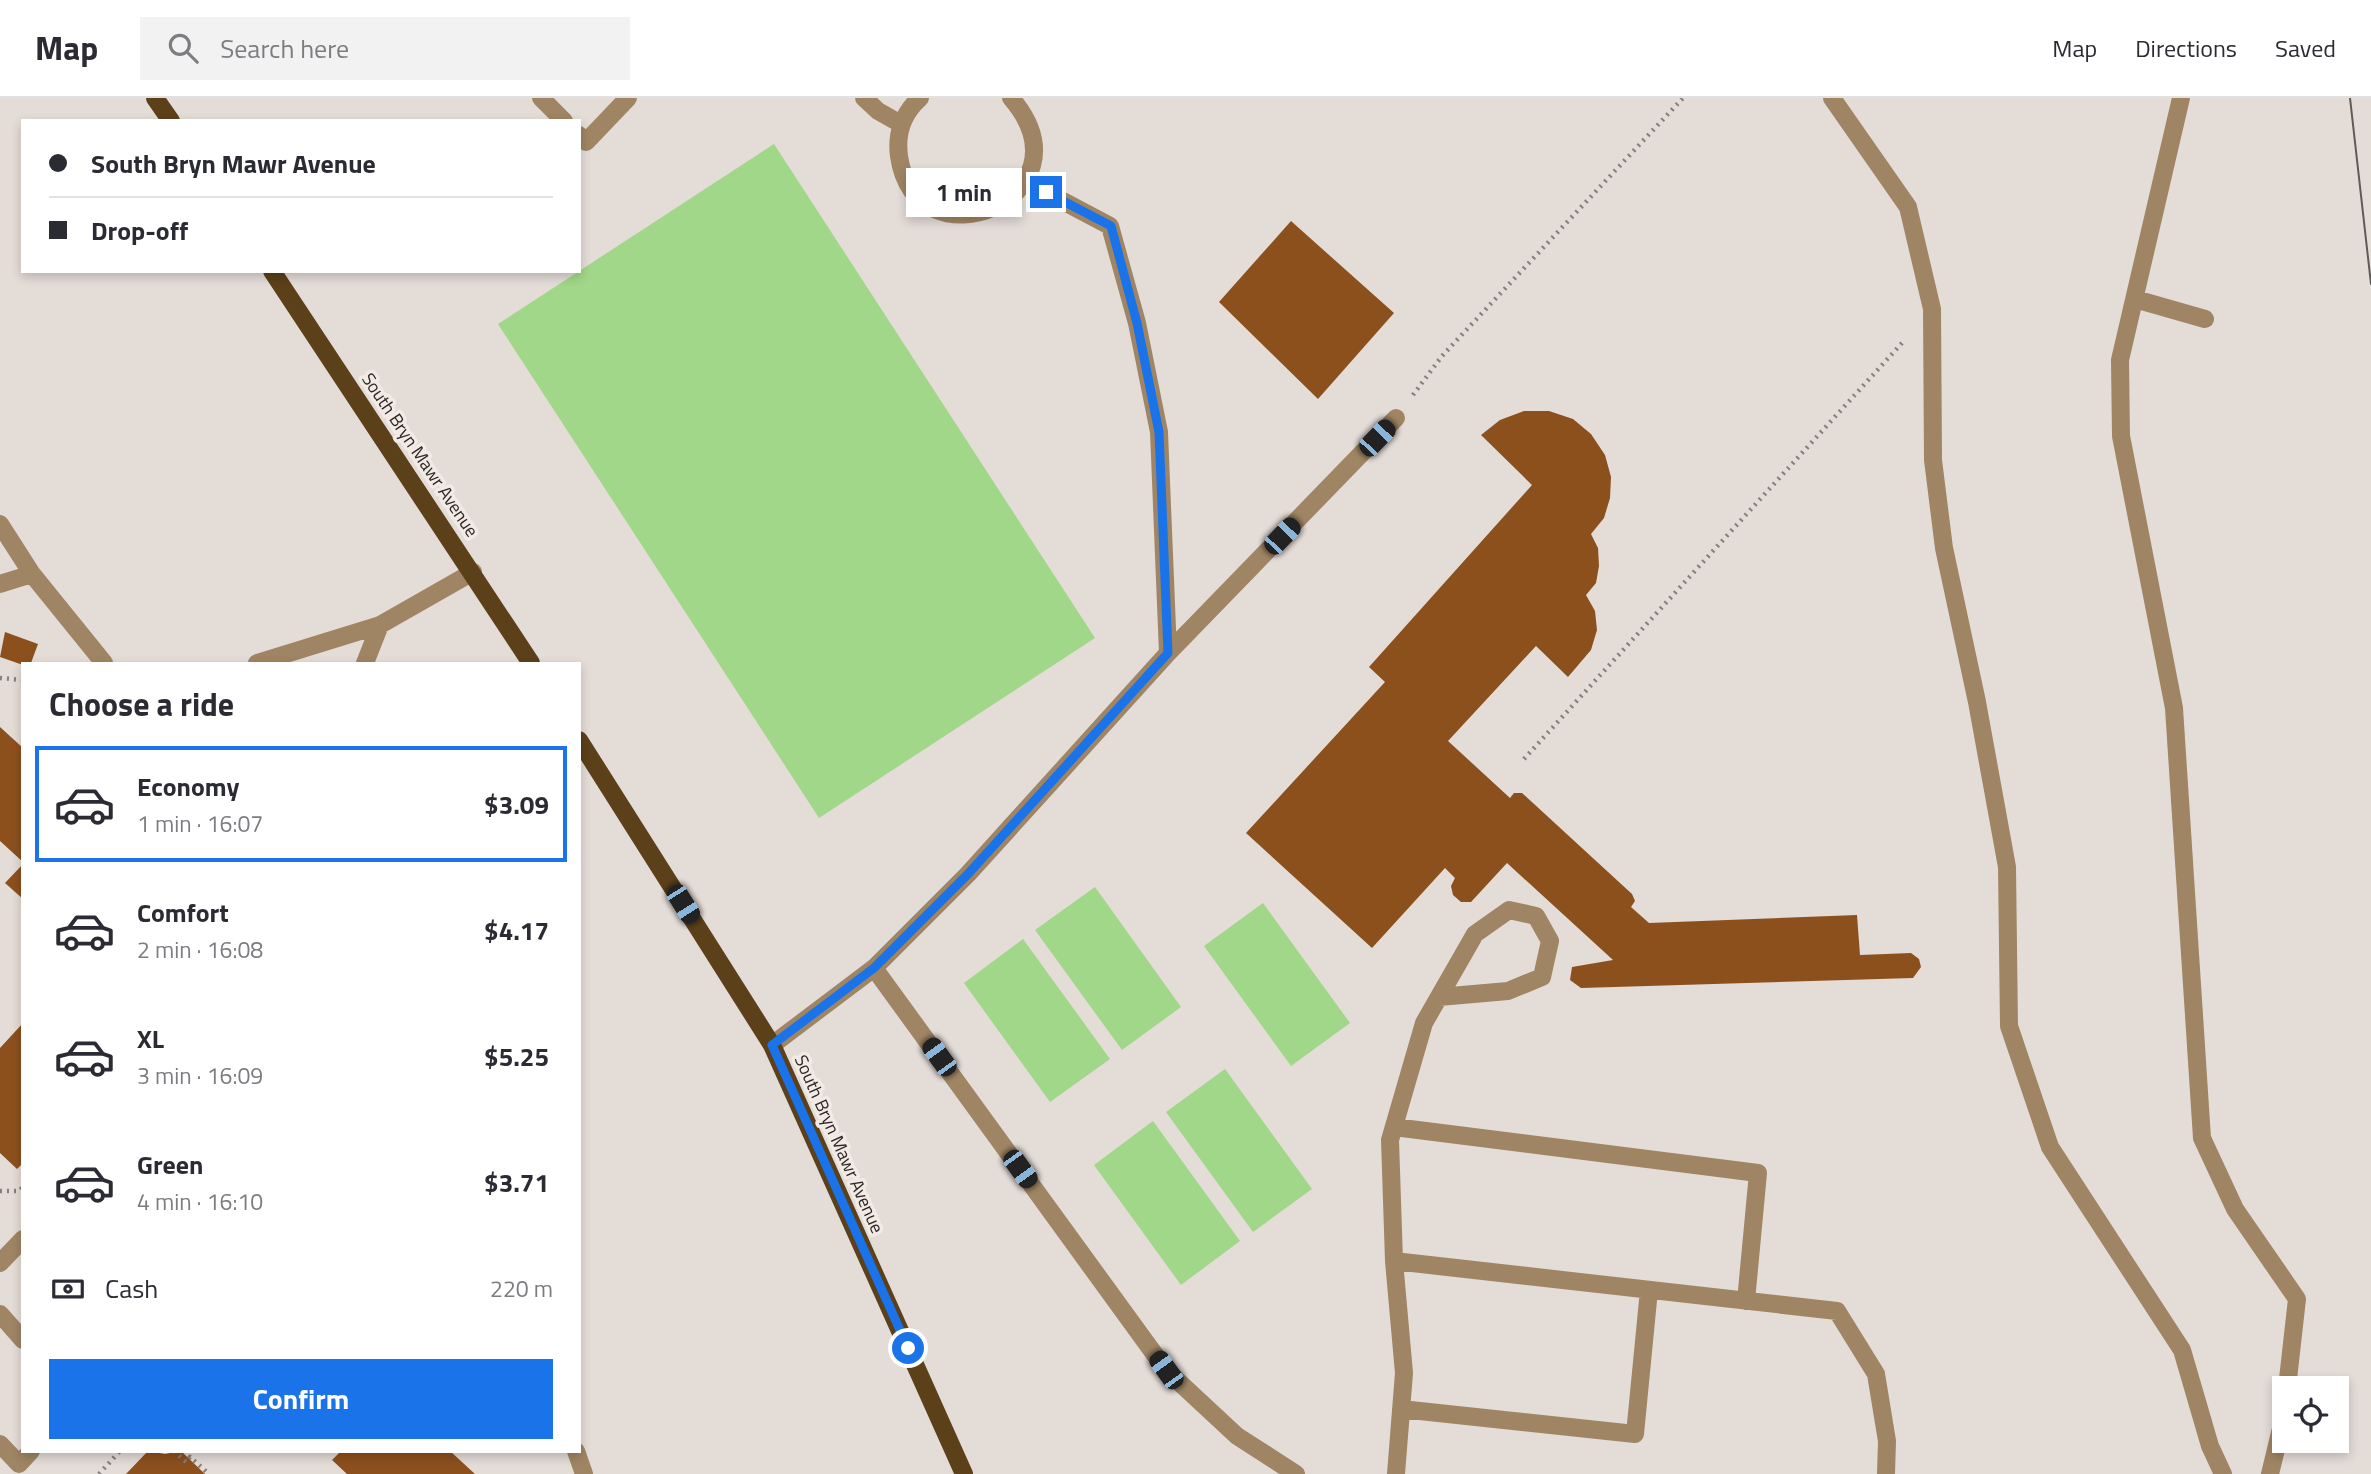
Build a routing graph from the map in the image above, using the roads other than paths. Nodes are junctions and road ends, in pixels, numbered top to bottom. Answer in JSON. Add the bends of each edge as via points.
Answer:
{"nodes":[{"id":1,"x":155,"y":98,"type":"edge"},
{"id":2,"x":541,"y":98,"type":"edge"},
{"id":3,"x":628,"y":98,"type":"edge"},
{"id":4,"x":864,"y":98,"type":"edge"},
{"id":5,"x":920,"y":98,"type":"edge"},
{"id":6,"x":1011,"y":98,"type":"edge"},
{"id":7,"x":1832,"y":98,"type":"edge"},
{"id":8,"x":2181,"y":98,"type":"edge"},
{"id":9,"x":170,"y":119,"type":"edge"},
{"id":10,"x":562,"y":119,"type":"edge"},
{"id":11,"x":901,"y":124,"type":"junction"},
{"id":12,"x":581,"y":137,"type":"edge"},
{"id":13,"x":1025,"y":181,"type":"junction"},
{"id":14,"x":273,"y":273,"type":"edge"},
{"id":15,"x":2135,"y":299,"type":"junction"},
{"id":16,"x":2205,"y":319,"type":"dead end"},
{"id":17,"x":1396,"y":418,"type":"road end"},
{"id":18,"x":0,"y":524,"type":"edge"},
{"id":19,"x":474,"y":572,"type":"junction"},
{"id":20,"x":32,"y":574,"type":"junction"},
{"id":21,"x":0,"y":584,"type":"edge"},
{"id":22,"x":380,"y":625,"type":"junction"},
{"id":23,"x":1168,"y":653,"type":"junction"},
{"id":24,"x":103,"y":662,"type":"edge"},
{"id":25,"x":260,"y":662,"type":"edge"},
{"id":26,"x":365,"y":662,"type":"edge"},
{"id":27,"x":530,"y":662,"type":"edge"},
{"id":28,"x":581,"y":743,"type":"edge"},
{"id":29,"x":874,"y":968,"type":"junction"},
{"id":30,"x":1439,"y":997,"type":"junction"},
{"id":31,"x":772,"y":1045,"type":"junction"},
{"id":32,"x":1394,"y":1128,"type":"junction"},
{"id":33,"x":21,"y":1241,"type":"edge"},
{"id":34,"x":1394,"y":1261,"type":"junction"},
{"id":35,"x":0,"y":1263,"type":"edge"},
{"id":36,"x":1649,"y":1290,"type":"junction"},
{"id":37,"x":1746,"y":1300,"type":"junction"},
{"id":38,"x":0,"y":1314,"type":"edge"},
{"id":39,"x":21,"y":1338,"type":"edge"},
{"id":40,"x":2288,"y":1376,"type":"edge"},
{"id":41,"x":1401,"y":1409,"type":"junction"},
{"id":42,"x":0,"y":1444,"type":"edge"},
{"id":43,"x":30,"y":1453,"type":"edge"},
{"id":44,"x":577,"y":1453,"type":"edge"},
{"id":45,"x":2275,"y":1453,"type":"edge"},
{"id":46,"x":584,"y":1474,"type":"edge"},
{"id":47,"x":964,"y":1474,"type":"edge"},
{"id":48,"x":1296,"y":1474,"type":"edge"},
{"id":49,"x":1396,"y":1474,"type":"edge"},
{"id":50,"x":1886,"y":1474,"type":"edge"},
{"id":51,"x":2223,"y":1474,"type":"edge"},
{"id":52,"x":2270,"y":1474,"type":"edge"}],
"edges":[{"from":1,"to":9,"type":"main road"},
{"from":2,"to":10,"type":"lane"},
{"from":3,"to":12,"type":"lane","via":[[586,142]]},
{"from":4,"to":11,"type":"lane"},
{"from":5,"to":11,"type":"lane"},
{"from":6,"to":13,"type":"lane","via":[[1026,116],[1033,137],[1033,159]]},
{"from":7,"to":51,"type":"lane","via":[[1908,207],[1932,309],[1933,460],[1944,548],[2007,867],[2010,1026],[2050,1147],[2182,1350],[2210,1446]]},
{"from":8,"to":15,"type":"lane"},
{"from":11,"to":13,"type":"lane","via":[[901,169],[911,188],[948,214],[970,216],[992,210],[1012,198]]},
{"from":13,"to":23,"type":"lane","via":[[1111,226],[1159,432]]},
{"from":14,"to":19,"type":"main road","name":"South Bryn Mawr Avenue"},
{"from":15,"to":16,"type":"lane"},
{"from":15,"to":40,"type":"lane","via":[[2120,360],[2121,436],[2174,708],[2202,1138],[2235,1209],[2297,1299]]},
{"from":17,"to":23,"type":"lane"},
{"from":18,"to":20,"type":"lane"},
{"from":19,"to":22,"type":"lane"},
{"from":19,"to":27,"type":"main road","name":"South Bryn Mawr Avenue"},
{"from":20,"to":21,"type":"lane"},
{"from":20,"to":24,"type":"lane"},
{"from":22,"to":25,"type":"lane"},
{"from":22,"to":26,"type":"lane"},
{"from":23,"to":29,"type":"lane","via":[[968,874]]},
{"from":28,"to":31,"type":"main road","name":"South Bryn Mawr Avenue"},
{"from":29,"to":31,"type":"lane"},
{"from":29,"to":48,"type":"lane","via":[[1166,1370],[1237,1436]]},
{"from":30,"to":30,"type":"lane","via":[[1475,934],[1509,910],[1536,916],[1550,941],[1542,977],[1508,991]]},
{"from":30,"to":32,"type":"lane","via":[[1423,1023]]},
{"from":31,"to":47,"type":"main road","name":"South Bryn Mawr Avenue"},
{"from":32,"to":34,"type":"lane","via":[[1390,1140]]},
{"from":32,"to":37,"type":"lane","via":[[1758,1173]]},
{"from":33,"to":35,"type":"lane"},
{"from":34,"to":36,"type":"lane"},
{"from":34,"to":41,"type":"lane","via":[[1404,1373]]},
{"from":36,"to":37,"type":"lane"},
{"from":36,"to":41,"type":"lane","via":[[1635,1434]]},
{"from":37,"to":50,"type":"lane","via":[[1837,1311],[1876,1374],[1887,1441]]},
{"from":38,"to":39,"type":"lane"},
{"from":41,"to":49,"type":"lane"},
{"from":42,"to":43,"type":"lane","via":[[19,1465]]},
{"from":44,"to":46,"type":"lane"},
{"from":45,"to":52,"type":"lane"}]}
